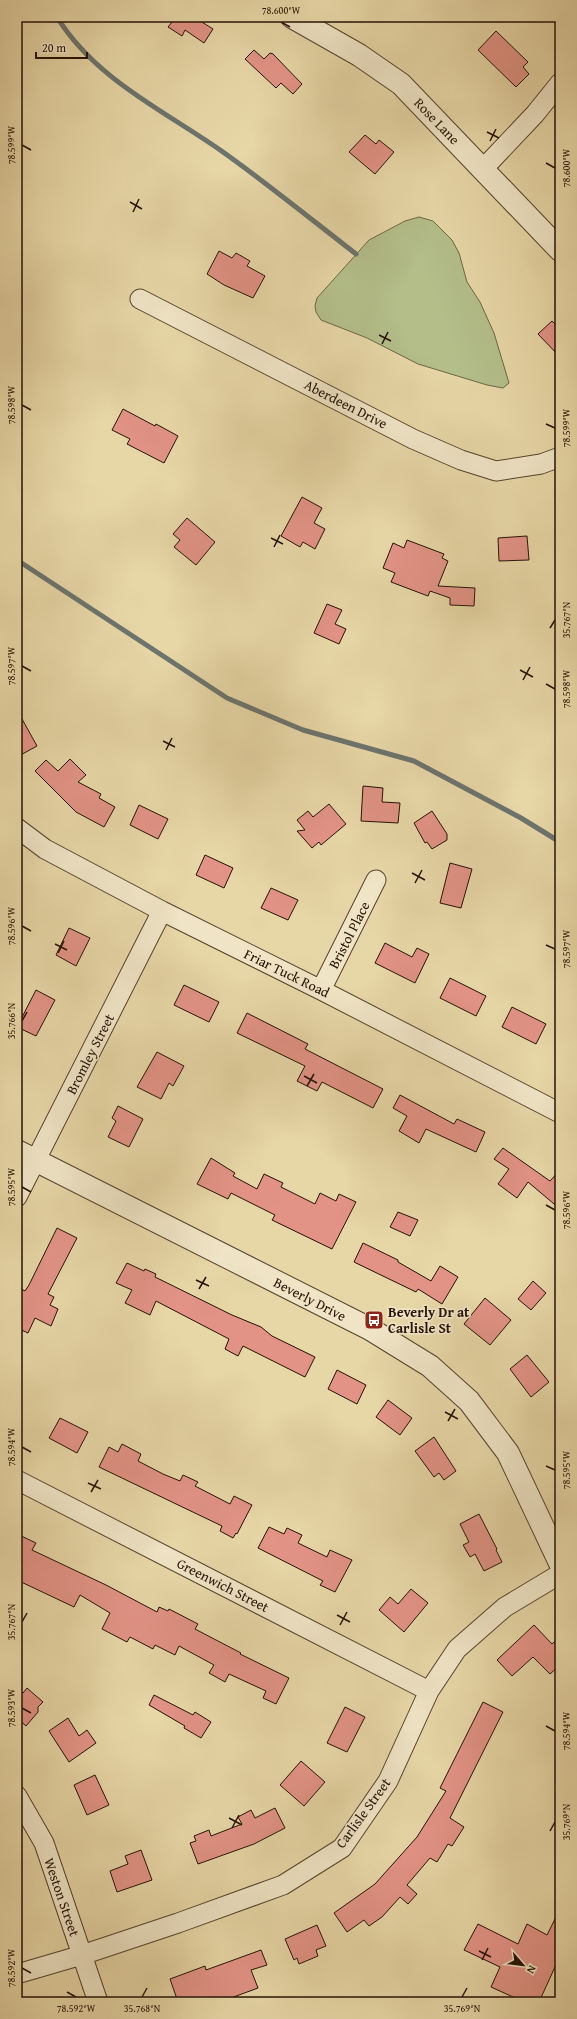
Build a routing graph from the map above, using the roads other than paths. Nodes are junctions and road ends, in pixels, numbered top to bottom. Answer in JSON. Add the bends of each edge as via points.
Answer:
{"nodes":[{"id":1,"x":292,"y":17,"type":"edge"},
{"id":2,"x":560,"y":83,"type":"edge"},
{"id":3,"x":483,"y":169,"type":"junction"},
{"id":4,"x":560,"y":250,"type":"edge"},
{"id":5,"x":140,"y":299,"type":"dead end"},
{"id":6,"x":560,"y":457,"type":"edge"},
{"id":7,"x":17,"y":828,"type":"edge"},
{"id":8,"x":376,"y":880,"type":"dead end"},
{"id":9,"x":162,"y":912,"type":"junction"},
{"id":10,"x":321,"y":990,"type":"junction"},
{"id":11,"x":558,"y":1109,"type":"edge"},
{"id":12,"x":26,"y":1156,"type":"edge"},
{"id":13,"x":17,"y":1197,"type":"edge"},
{"id":14,"x":17,"y":1480,"type":"edge"},
{"id":15,"x":560,"y":1563,"type":"edge"},
{"id":16,"x":560,"y":1574,"type":"edge"},
{"id":17,"x":429,"y":1691,"type":"junction"},
{"id":18,"x":17,"y":1796,"type":"edge"},
{"id":19,"x":82,"y":1955,"type":"junction"},
{"id":20,"x":17,"y":1974,"type":"edge"},
{"id":21,"x":98,"y":2002,"type":"edge"}],
"edges":[{"from":1,"to":3,"type":"street","name":"Rose Lane","via":[[359,55],[401,84]]},
{"from":2,"to":3,"type":"street","via":[[535,114]]},
{"from":3,"to":4,"type":"street","name":"Rose Lane"},
{"from":5,"to":6,"type":"street","name":"Aberdeen Drive","via":[[413,439],[461,460],[496,470],[541,464]]},
{"from":7,"to":9,"type":"street","name":"Friar Tuck Road","via":[[46,849]]},
{"from":8,"to":10,"type":"street","name":"Bristol Place"},
{"from":9,"to":10,"type":"street","name":"Friar Tuck Road"},
{"from":9,"to":12,"type":"street","name":"Bromley Street"},
{"from":10,"to":11,"type":"street","name":"Friar Tuck Road"},
{"from":12,"to":13,"type":"street","name":"Bromley Street"},
{"from":12,"to":15,"type":"street","name":"Beverly Drive","via":[[370,1329],[430,1366],[469,1401],[508,1453]]},
{"from":14,"to":17,"type":"street","name":"Greenwich Street"},
{"from":16,"to":17,"type":"street","name":"Carlisle Street","via":[[505,1607],[457,1649]]},
{"from":17,"to":19,"type":"street","name":"Carlisle Street","via":[[388,1781],[342,1848],[282,1885]]},
{"from":18,"to":19,"type":"street","name":"Weston Street","via":[[44,1843]]},
{"from":19,"to":20,"type":"street","name":"Carlisle Street"},
{"from":19,"to":21,"type":"street","name":"Weston Street"}]}
